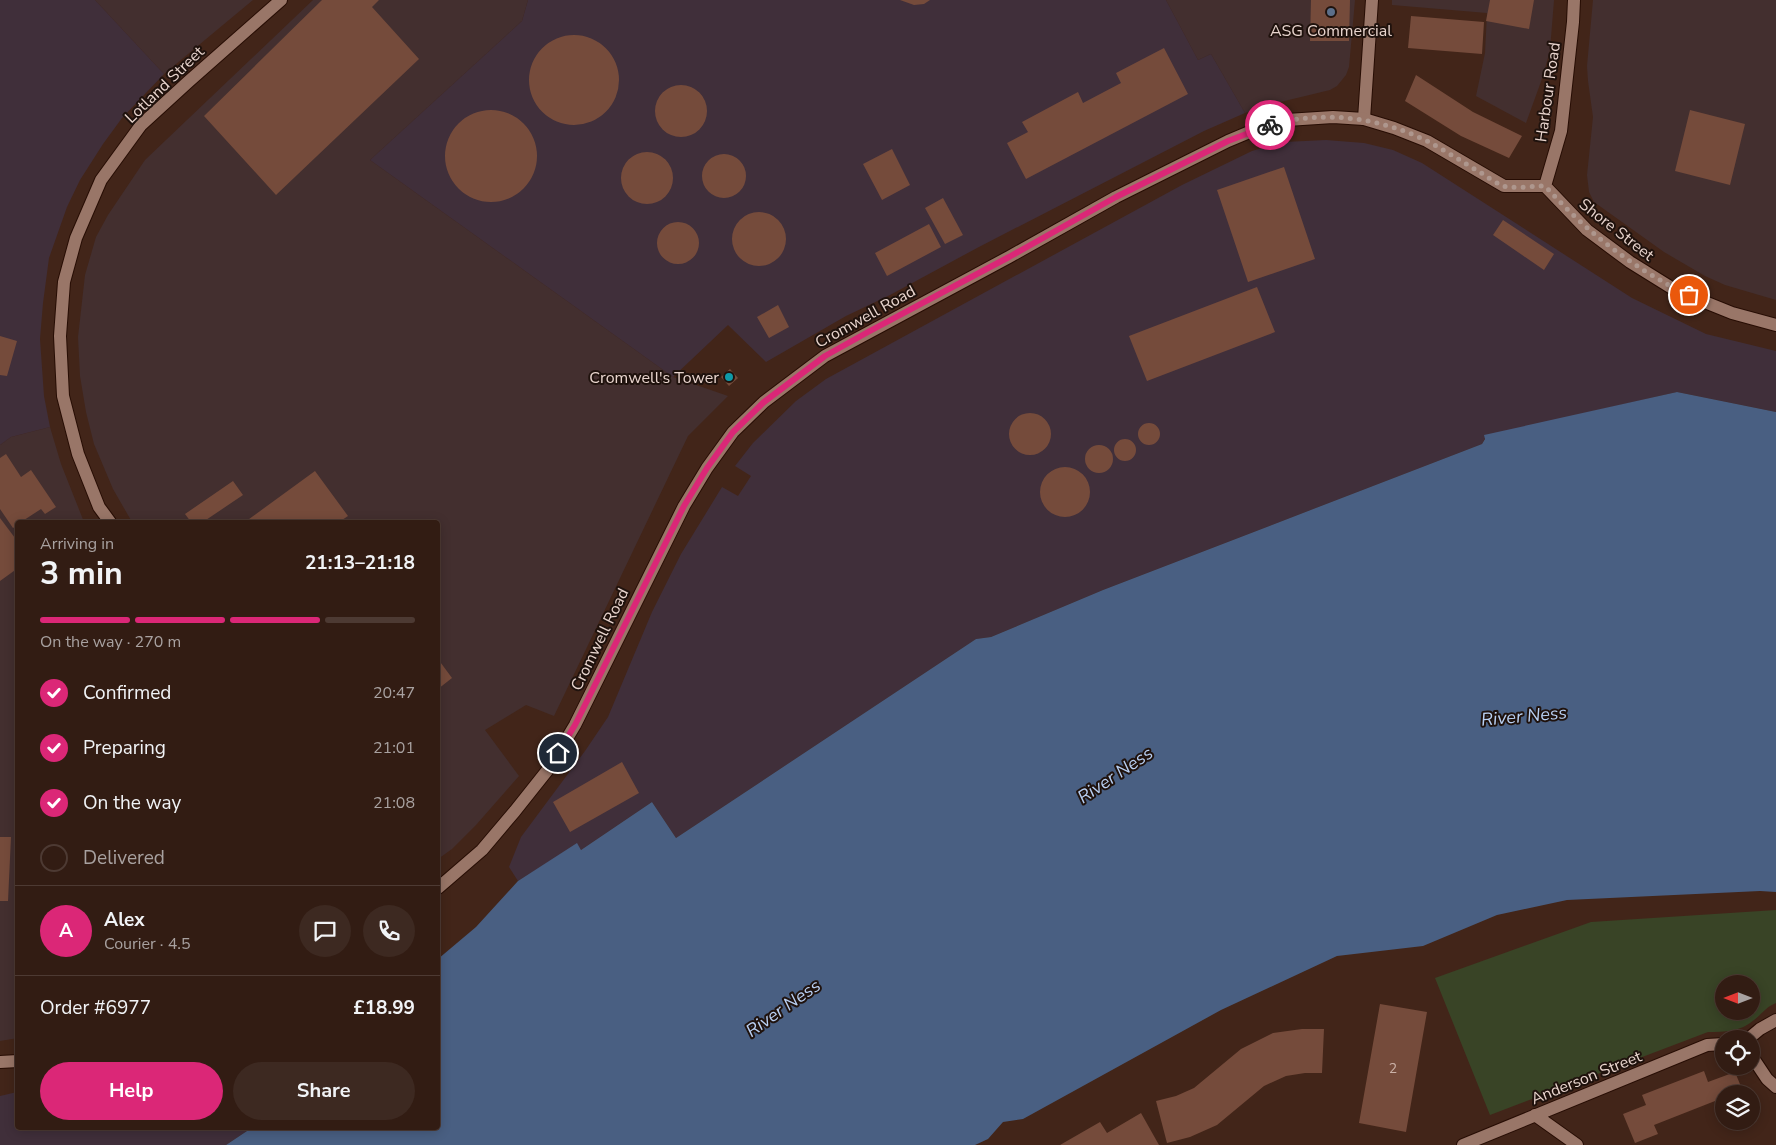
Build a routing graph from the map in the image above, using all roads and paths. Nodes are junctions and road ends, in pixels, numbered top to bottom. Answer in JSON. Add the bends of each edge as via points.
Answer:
{"nodes":[{"id":1,"x":281,"y":0,"type":"edge"},
{"id":2,"x":1372,"y":0,"type":"edge"},
{"id":3,"x":1574,"y":0,"type":"edge"},
{"id":4,"x":1364,"y":120,"type":"junction"},
{"id":5,"x":1545,"y":186,"type":"junction"},
{"id":6,"x":1776,"y":325,"type":"edge"},
{"id":7,"x":109,"y":520,"type":"edge"},
{"id":8,"x":440,"y":886,"type":"edge"},
{"id":9,"x":1776,"y":1020,"type":"edge"},
{"id":10,"x":1759,"y":1030,"type":"edge"},
{"id":11,"x":1715,"y":1045,"type":"edge"},
{"id":12,"x":15,"y":1061,"type":"edge"},
{"id":13,"x":0,"y":1062,"type":"edge"},
{"id":14,"x":1760,"y":1067,"type":"edge"},
{"id":15,"x":1776,"y":1087,"type":"edge"},
{"id":16,"x":1534,"y":1115,"type":"junction"},
{"id":17,"x":1462,"y":1145,"type":"edge"},
{"id":18,"x":1577,"y":1145,"type":"edge"}],
"edges":[{"from":1,"to":7,"type":"street","name":"Lotland Street","via":[[141,125],[101,180],[76,238],[64,282],[60,336],[64,396],[78,454],[99,507]]},
{"from":2,"to":4,"type":"street"},
{"from":3,"to":5,"type":"street","name":"Harbour Road","via":[[1561,131]]},
{"from":4,"to":5,"type":"street","via":[[1427,141],[1504,186]]},
{"from":4,"to":8,"type":"street","name":"Cromwell Road","via":[[1333,117],[1287,120],[1228,141],[1116,197],[825,356],[764,402],[733,432],[684,506],[575,725],[550,767],[482,850]]},
{"from":5,"to":6,"type":"street","name":"Shore Street","via":[[1587,230],[1675,290],[1732,313]]},
{"from":9,"to":10,"type":"street"},
{"from":11,"to":16,"type":"street","name":"Anderson Street"},
{"from":12,"to":13,"type":"street"},
{"from":14,"to":15,"type":"street"},
{"from":16,"to":17,"type":"street","name":"Anderson Street"},
{"from":16,"to":18,"type":"street"}]}
